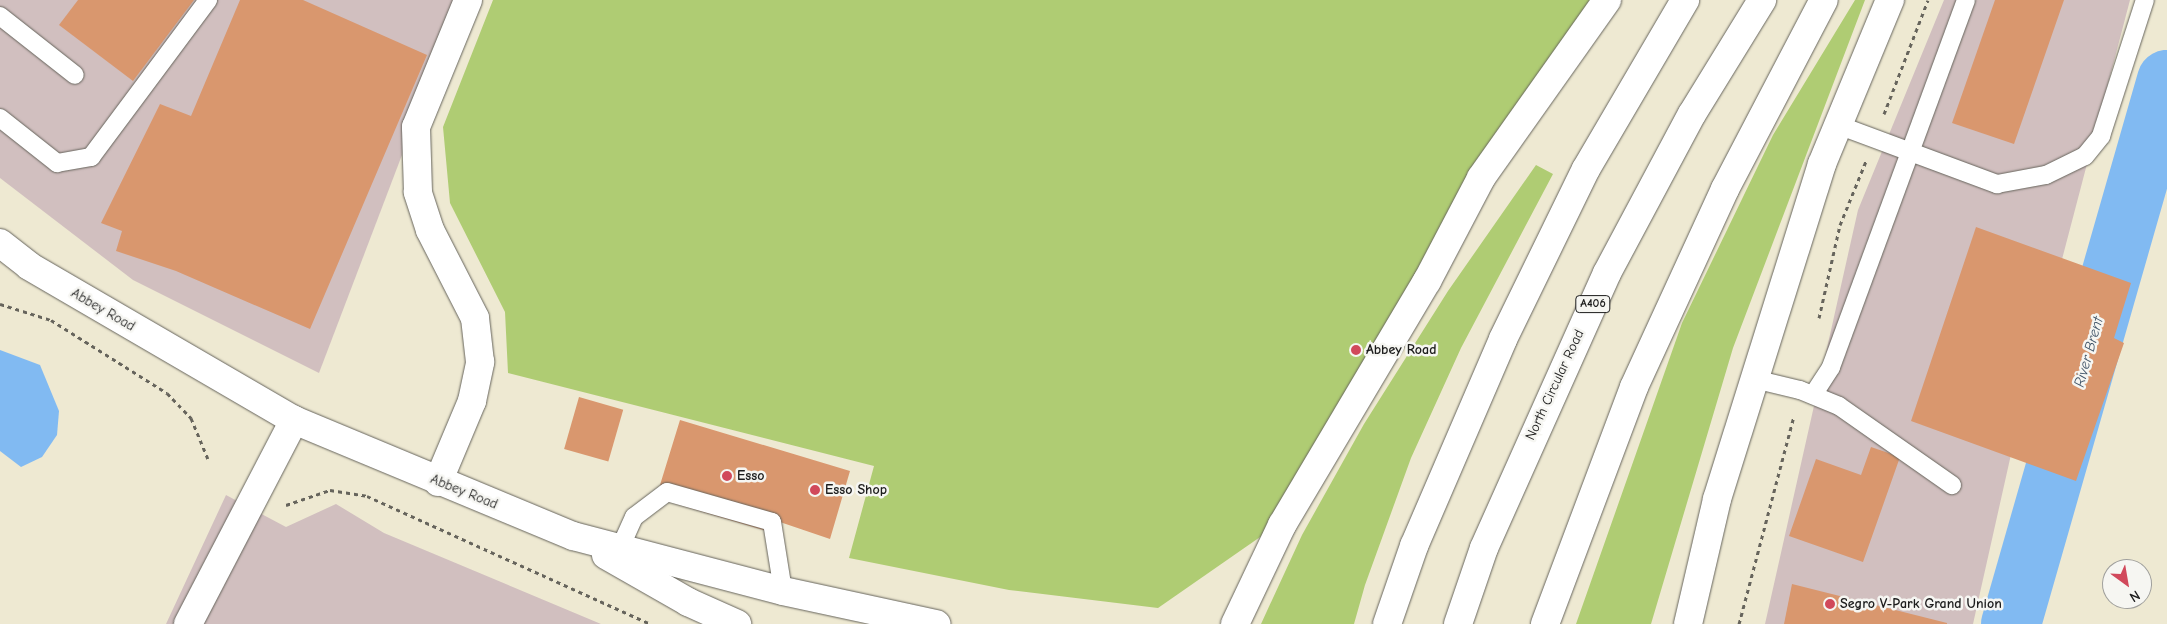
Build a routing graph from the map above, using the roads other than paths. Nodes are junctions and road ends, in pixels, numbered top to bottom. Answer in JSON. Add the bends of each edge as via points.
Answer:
{"nodes":[{"id":1,"x":208,"y":0,"type":"edge"},
{"id":2,"x":468,"y":0,"type":"edge"},
{"id":3,"x":1607,"y":0,"type":"edge"},
{"id":4,"x":1685,"y":0,"type":"edge"},
{"id":5,"x":1762,"y":0,"type":"edge"},
{"id":6,"x":1824,"y":0,"type":"edge"},
{"id":7,"x":1890,"y":0,"type":"edge"},
{"id":8,"x":1966,"y":0,"type":"edge"},
{"id":9,"x":2145,"y":0,"type":"edge"},
{"id":10,"x":0,"y":16,"type":"edge"},
{"id":11,"x":75,"y":75,"type":"dead end"},
{"id":12,"x":2,"y":119,"type":"edge"},
{"id":13,"x":1838,"y":125,"type":"junction"},
{"id":14,"x":1908,"y":153,"type":"junction"},
{"id":15,"x":0,"y":243,"type":"edge"},
{"id":16,"x":0,"y":264,"type":"edge"},
{"id":17,"x":29,"y":266,"type":"junction"},
{"id":18,"x":1754,"y":379,"type":"junction"},
{"id":19,"x":1813,"y":395,"type":"junction"},
{"id":20,"x":294,"y":420,"type":"junction"},
{"id":21,"x":438,"y":482,"type":"junction"},
{"id":22,"x":1952,"y":485,"type":"dead end"},
{"id":23,"x":616,"y":554,"type":"junction"},
{"id":24,"x":783,"y":591,"type":"junction"},
{"id":25,"x":1248,"y":595,"type":"junction"},
{"id":26,"x":188,"y":624,"type":"edge"},
{"id":27,"x":737,"y":624,"type":"edge"},
{"id":28,"x":936,"y":624,"type":"edge"},
{"id":29,"x":1212,"y":624,"type":"edge"},
{"id":30,"x":1235,"y":624,"type":"edge"},
{"id":31,"x":1387,"y":624,"type":"edge"},
{"id":32,"x":1458,"y":624,"type":"edge"},
{"id":33,"x":1545,"y":624,"type":"edge"},
{"id":34,"x":1688,"y":624,"type":"edge"}],
"edges":[{"from":1,"to":12,"type":"lane","via":[[91,157],[57,163]]},
{"from":2,"to":21,"type":"main road","via":[[416,127],[418,192],[430,230],[475,318],[480,362],[472,402]]},
{"from":3,"to":25,"type":"main road","via":[[1481,178],[1426,281],[1282,525]]},
{"from":4,"to":31,"type":"main road","via":[[1586,169],[1503,339],[1421,528]]},
{"from":5,"to":32,"type":"main road","name":"North Circular Road","number":"A406","via":[[1692,114],[1607,272],[1499,512]]},
{"from":6,"to":33,"type":"main road","via":[[1726,189],[1634,387]]},
{"from":7,"to":13,"type":"main road"},
{"from":8,"to":14,"type":"lane","via":[[1926,114]]},
{"from":9,"to":14,"type":"lane","via":[[2101,136],[2085,156],[2046,175],[1997,184]]},
{"from":10,"to":11,"type":"lane"},
{"from":13,"to":14,"type":"lane"},
{"from":13,"to":18,"type":"main road","via":[[1822,164]]},
{"from":14,"to":19,"type":"lane","via":[[1831,367]]},
{"from":15,"to":17,"type":"main road","name":"Abbey Road"},
{"from":16,"to":17,"type":"main road","name":"Abbey Road"},
{"from":17,"to":20,"type":"main road","name":"Abbey Road"},
{"from":18,"to":19,"type":"lane"},
{"from":18,"to":34,"type":"main road","via":[[1717,499]]},
{"from":19,"to":22,"type":"lane","via":[[1839,406]]},
{"from":20,"to":21,"type":"main road","name":"Abbey Road"},
{"from":20,"to":26,"type":"main road"},
{"from":21,"to":23,"type":"main road","name":"Abbey Road"},
{"from":23,"to":24,"type":"main road"},
{"from":23,"to":24,"type":"lane","via":[[634,518],[667,492],[772,522]]},
{"from":23,"to":27,"type":"main road","via":[[688,602]]},
{"from":24,"to":28,"type":"main road"},
{"from":25,"to":29,"type":"main road"},
{"from":25,"to":30,"type":"main road"}]}
